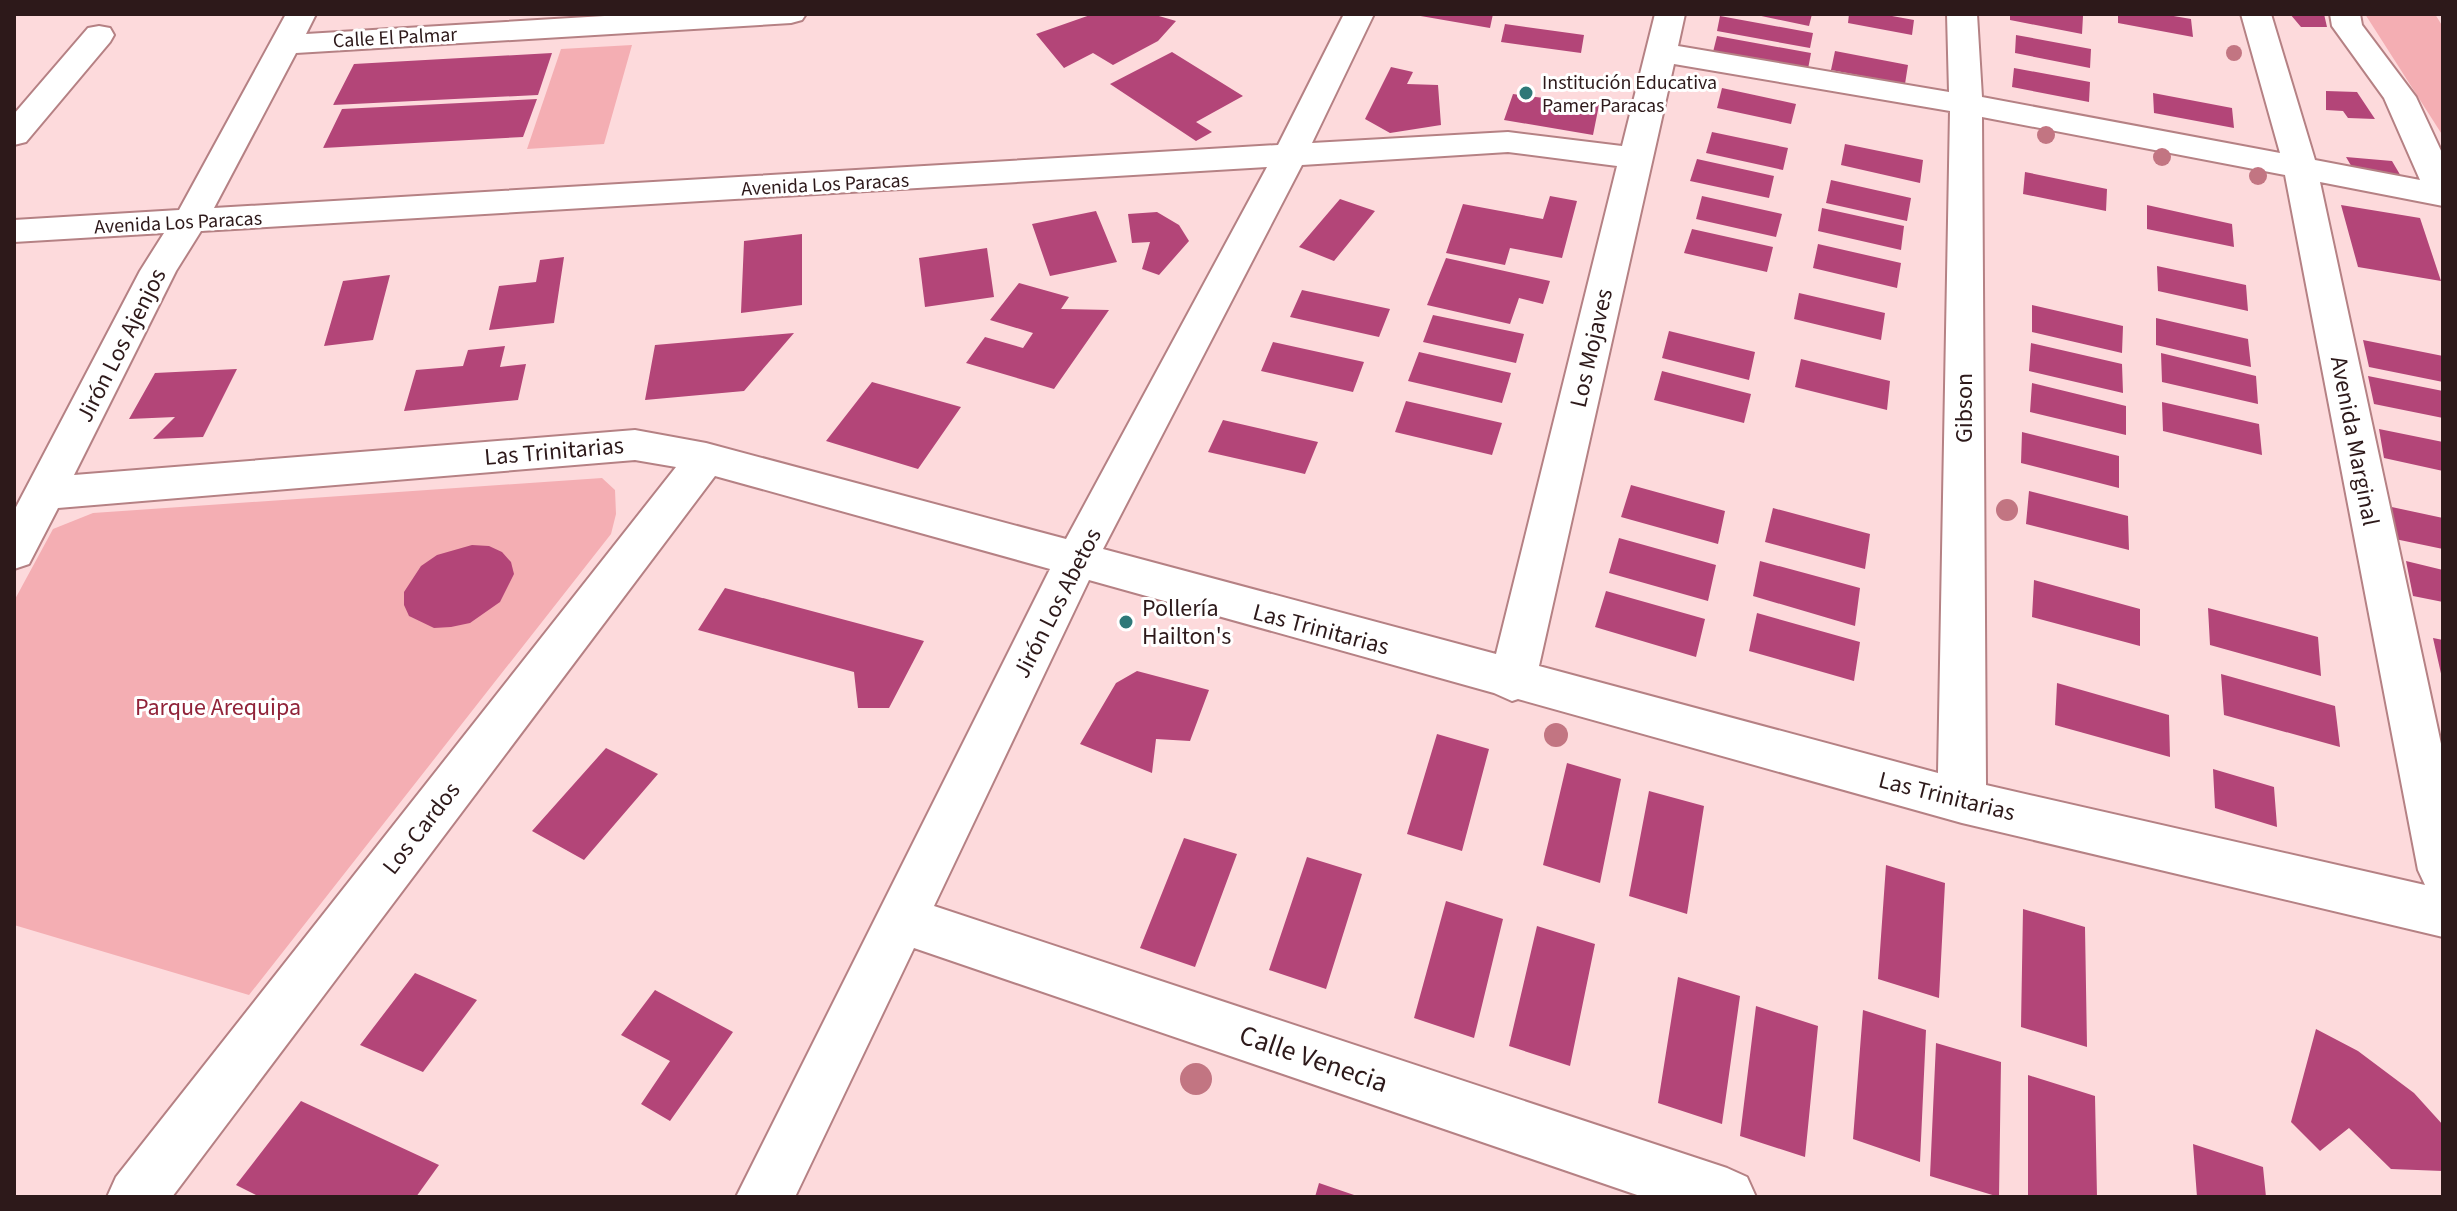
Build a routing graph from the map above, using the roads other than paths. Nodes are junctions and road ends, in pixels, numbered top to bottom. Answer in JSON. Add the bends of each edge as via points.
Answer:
{"nodes":[{"id":1,"x":301,"y":14,"type":"edge"},
{"id":2,"x":791,"y":14,"type":"edge"},
{"id":3,"x":1359,"y":14,"type":"edge"},
{"id":4,"x":1670,"y":14,"type":"edge"},
{"id":5,"x":1962,"y":14,"type":"edge"},
{"id":6,"x":2256,"y":14,"type":"edge"},
{"id":7,"x":2345,"y":14,"type":"edge"},
{"id":8,"x":572,"y":20,"type":"edge"},
{"id":9,"x":99,"y":35,"type":"dead end"},
{"id":10,"x":287,"y":44,"type":"junction"},
{"id":11,"x":1661,"y":52,"type":"junction"},
{"id":12,"x":1966,"y":104,"type":"junction"},
{"id":13,"x":14,"y":135,"type":"edge"},
{"id":14,"x":1289,"y":157,"type":"junction"},
{"id":15,"x":1636,"y":158,"type":"junction"},
{"id":16,"x":2300,"y":166,"type":"junction"},
{"id":17,"x":2443,"y":194,"type":"edge"},
{"id":18,"x":190,"y":221,"type":"junction"},
{"id":19,"x":14,"y":231,"type":"edge"},
{"id":20,"x":706,"y":458,"type":"junction"},
{"id":21,"x":46,"y":493,"type":"junction"},
{"id":22,"x":14,"y":552,"type":"edge"},
{"id":23,"x":1076,"y":561,"type":"junction"},
{"id":24,"x":1512,"y":682,"type":"junction"},
{"id":25,"x":1962,"y":801,"type":"junction"},
{"id":26,"x":2443,"y":870,"type":"edge"},
{"id":27,"x":2443,"y":913,"type":"edge"},
{"id":28,"x":901,"y":919,"type":"junction"},
{"id":29,"x":1623,"y":1180,"type":"edge"},
{"id":30,"x":136,"y":1197,"type":"edge"},
{"id":31,"x":765,"y":1197,"type":"edge"},
{"id":32,"x":1727,"y":1197,"type":"edge"}],
"edges":[{"from":1,"to":10,"type":"street","name":"Jirón Los Ajenjos"},
{"from":2,"to":8,"type":"street","name":"Calle El Palmar"},
{"from":3,"to":14,"type":"street","name":"Jirón Los Abetos"},
{"from":4,"to":11,"type":"street","name":"Los Mojaves"},
{"from":5,"to":12,"type":"street","name":"Gibson"},
{"from":6,"to":16,"type":"street","name":"Avenida Marginal"},
{"from":7,"to":17,"type":"street","via":[[2347,26],[2400,97]]},
{"from":8,"to":10,"type":"street","name":"Calle El Palmar"},
{"from":9,"to":13,"type":"street"},
{"from":10,"to":18,"type":"street","name":"Jirón Los Ajenjos"},
{"from":11,"to":12,"type":"street"},
{"from":11,"to":15,"type":"street","name":"Los Mojaves"},
{"from":12,"to":16,"type":"street"},
{"from":12,"to":25,"type":"street","name":"Gibson"},
{"from":14,"to":15,"type":"street","name":"Avenida Los Paracas","via":[[1508,142]]},
{"from":14,"to":18,"type":"street","name":"Avenida Los Paracas"},
{"from":14,"to":23,"type":"street","name":"Jirón Los Abetos"},
{"from":15,"to":24,"type":"street","name":"Los Mojaves"},
{"from":16,"to":17,"type":"street"},
{"from":16,"to":26,"type":"street","name":"Avenida Marginal"},
{"from":18,"to":19,"type":"street","name":"Avenida Los Paracas"},
{"from":18,"to":21,"type":"street","name":"Jirón Los Ajenjos","via":[[158,271]]},
{"from":20,"to":21,"type":"street","name":"Las Trinitarias","via":[[635,445]]},
{"from":20,"to":23,"type":"street","name":"Las Trinitarias"},
{"from":20,"to":30,"type":"street","name":"Los Cardos"},
{"from":21,"to":22,"type":"street","name":"Jirón Los Ajenjos"},
{"from":23,"to":24,"type":"street","name":"Las Trinitarias"},
{"from":23,"to":28,"type":"street","name":"Jirón Los Abetos"},
{"from":24,"to":25,"type":"street","name":"Las Trinitarias"},
{"from":25,"to":27,"type":"street","name":"Las Trinitarias"},
{"from":28,"to":29,"type":"street","name":"Calle Venecia"},
{"from":28,"to":31,"type":"street","name":"Jirón Los Abetos"},
{"from":29,"to":32,"type":"street","name":"Calle Venecia"}]}
